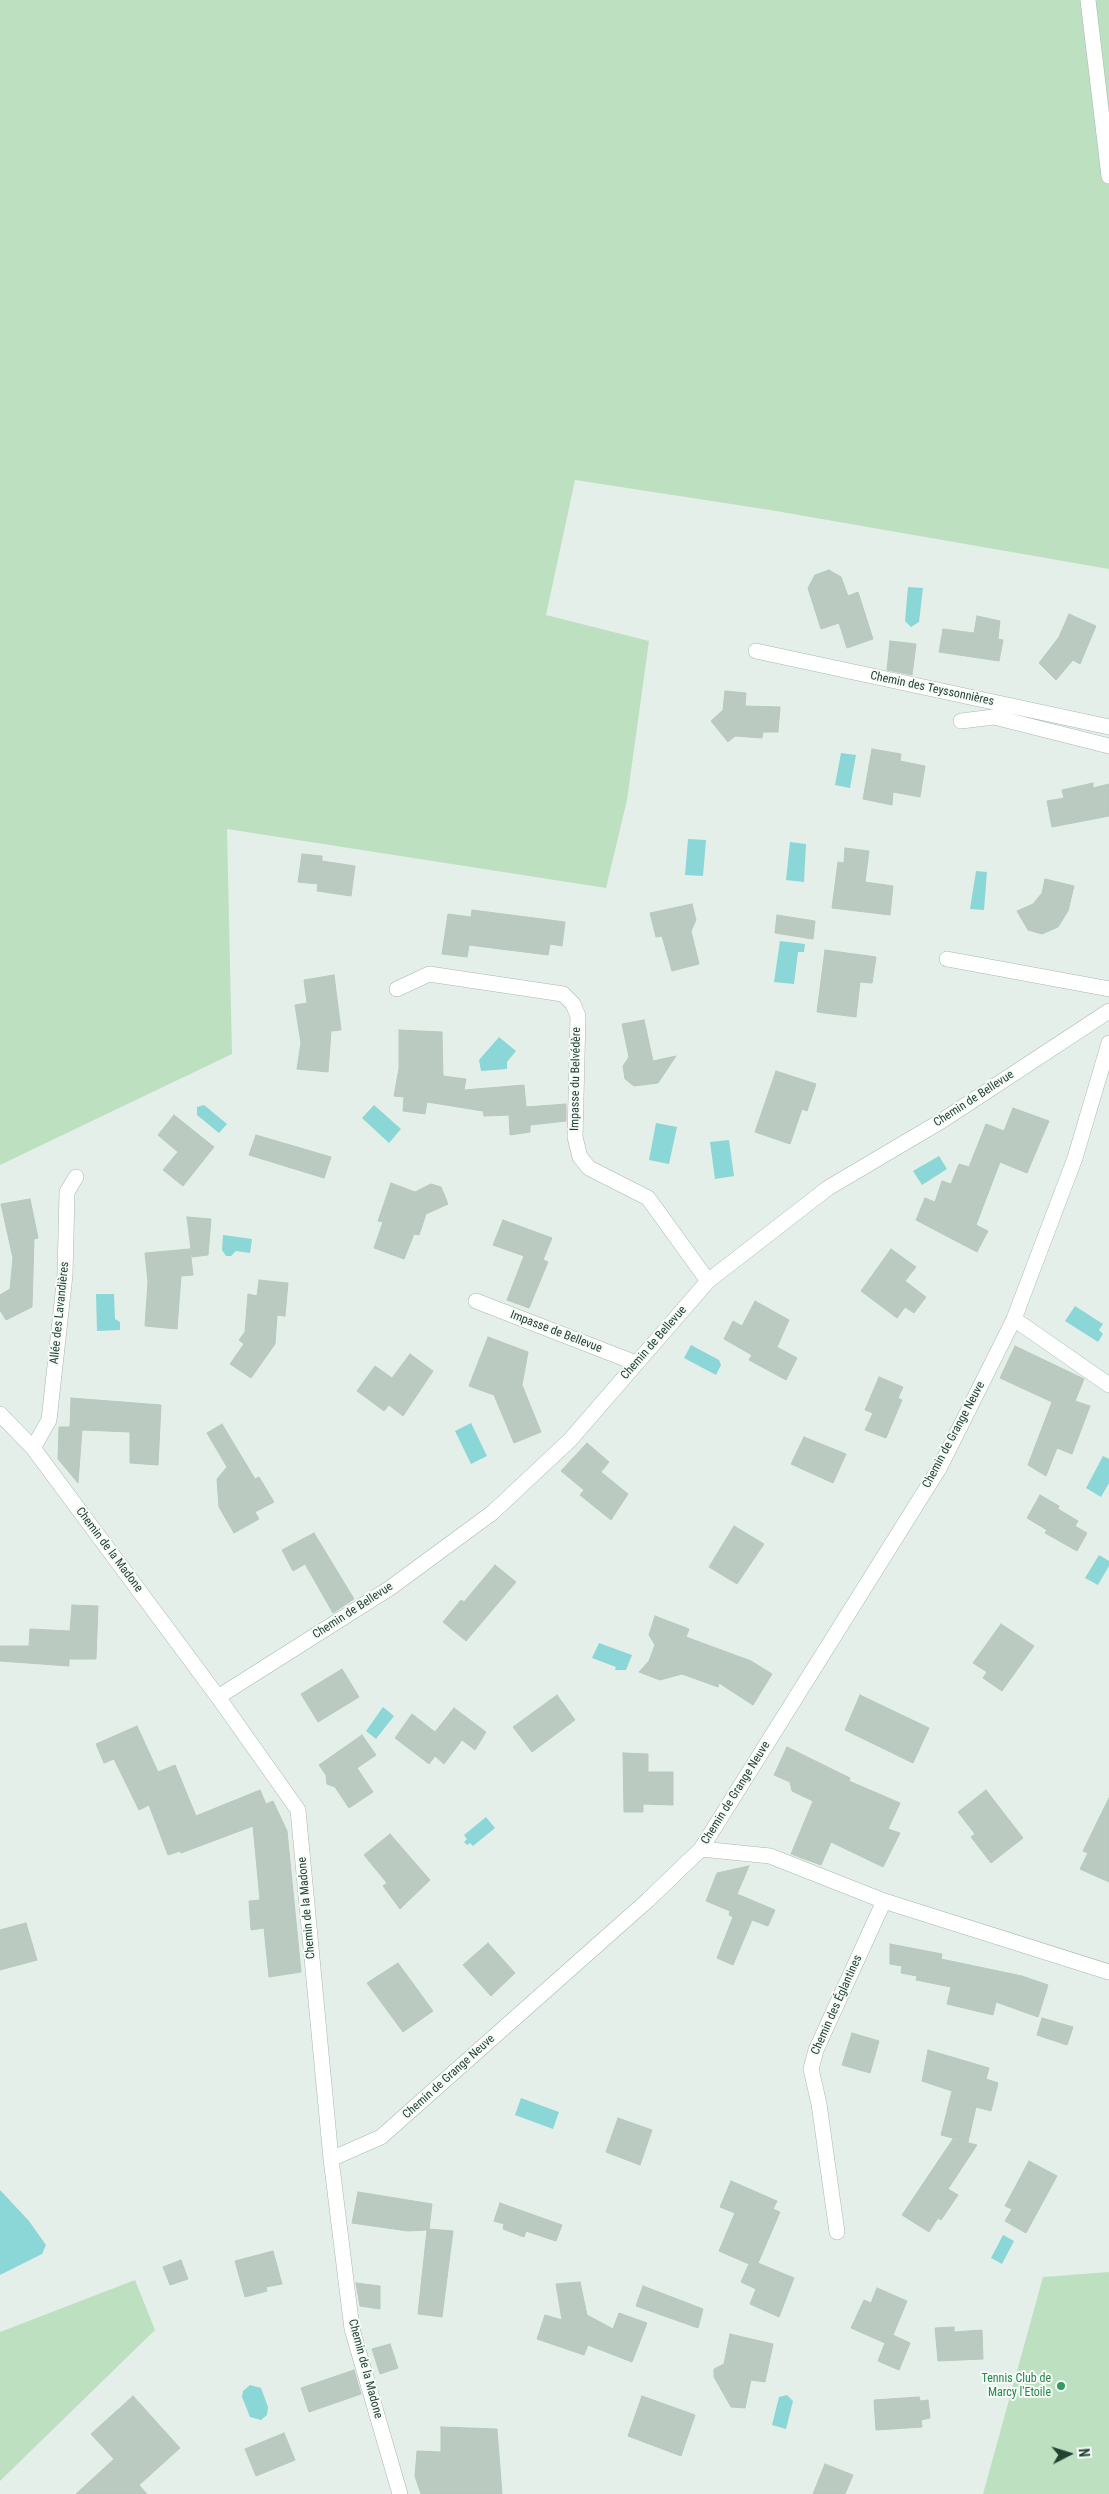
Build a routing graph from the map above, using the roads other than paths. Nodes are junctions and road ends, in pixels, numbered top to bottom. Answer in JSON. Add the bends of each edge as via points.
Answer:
{"nodes":[{"id":1,"x":1088,"y":0,"type":"edge"},
{"id":2,"x":1109,"y":176,"type":"edge"},
{"id":3,"x":756,"y":651,"type":"dead end"},
{"id":4,"x":960,"y":721,"type":"dead end"},
{"id":5,"x":1109,"y":727,"type":"edge"},
{"id":6,"x":1109,"y":746,"type":"edge"},
{"id":7,"x":947,"y":959,"type":"dead end"},
{"id":8,"x":397,"y":989,"type":"dead end"},
{"id":9,"x":1109,"y":990,"type":"edge"},
{"id":10,"x":1109,"y":1011,"type":"edge"},
{"id":11,"x":1109,"y":1043,"type":"edge"},
{"id":12,"x":76,"y":1177,"type":"dead end"},
{"id":13,"x":708,"y":1281,"type":"junction"},
{"id":14,"x":476,"y":1301,"type":"dead end"},
{"id":15,"x":1014,"y":1319,"type":"junction"},
{"id":16,"x":636,"y":1363,"type":"junction"},
{"id":17,"x":1109,"y":1385,"type":"edge"},
{"id":18,"x":0,"y":1414,"type":"edge"},
{"id":19,"x":33,"y":1448,"type":"junction"},
{"id":20,"x":218,"y":1697,"type":"junction"},
{"id":21,"x":701,"y":1849,"type":"junction"},
{"id":22,"x":884,"y":1901,"type":"junction"},
{"id":23,"x":1109,"y":1972,"type":"edge"},
{"id":24,"x":331,"y":2159,"type":"junction"},
{"id":25,"x":837,"y":2232,"type":"dead end"},
{"id":26,"x":400,"y":2494,"type":"edge"}],
"edges":[{"from":1,"to":2,"type":"street"},
{"from":3,"to":5,"type":"street","name":"Chemin des Teyssonnières"},
{"from":4,"to":6,"type":"street","name":"Chemin des Teyssonnières","via":[[994,717]]},
{"from":7,"to":9,"type":"street"},
{"from":8,"to":13,"type":"street","name":"Impasse du Belvédère","via":[[429,974],[563,994],[573,1004],[578,1016],[575,1138],[580,1158],[589,1168],[648,1198]]},
{"from":10,"to":13,"type":"street","name":"Chemin de Bellevue","via":[[943,1120],[828,1188]]},
{"from":11,"to":15,"type":"street","name":"Chemin de Grange Neuve","via":[[1075,1158]]},
{"from":12,"to":19,"type":"street","name":"Allée des Lavandières","via":[[67,1192],[65,1275],[49,1420]]},
{"from":13,"to":16,"type":"street","name":"Chemin de Bellevue"},
{"from":14,"to":16,"type":"street","name":"Impasse de Bellevue"},
{"from":15,"to":17,"type":"street"},
{"from":15,"to":21,"type":"street","name":"Chemin de Grange Neuve","via":[[940,1467]]},
{"from":16,"to":20,"type":"street","name":"Chemin de Bellevue","via":[[570,1440],[492,1513],[390,1588]]},
{"from":18,"to":19,"type":"street","name":"Chemin de la Madone"},
{"from":19,"to":20,"type":"street","name":"Chemin de la Madone"},
{"from":20,"to":24,"type":"street","name":"Chemin de la Madone","via":[[298,1810]]},
{"from":21,"to":22,"type":"street","via":[[770,1856]]},
{"from":21,"to":24,"type":"street","name":"Chemin de Grange Neuve","via":[[381,2137]]},
{"from":22,"to":23,"type":"street"},
{"from":22,"to":25,"type":"street","name":"Chemin des Églantines","via":[[816,2050],[811,2069]]},
{"from":24,"to":26,"type":"street","name":"Chemin de la Madone","via":[[352,2329]]}]}
